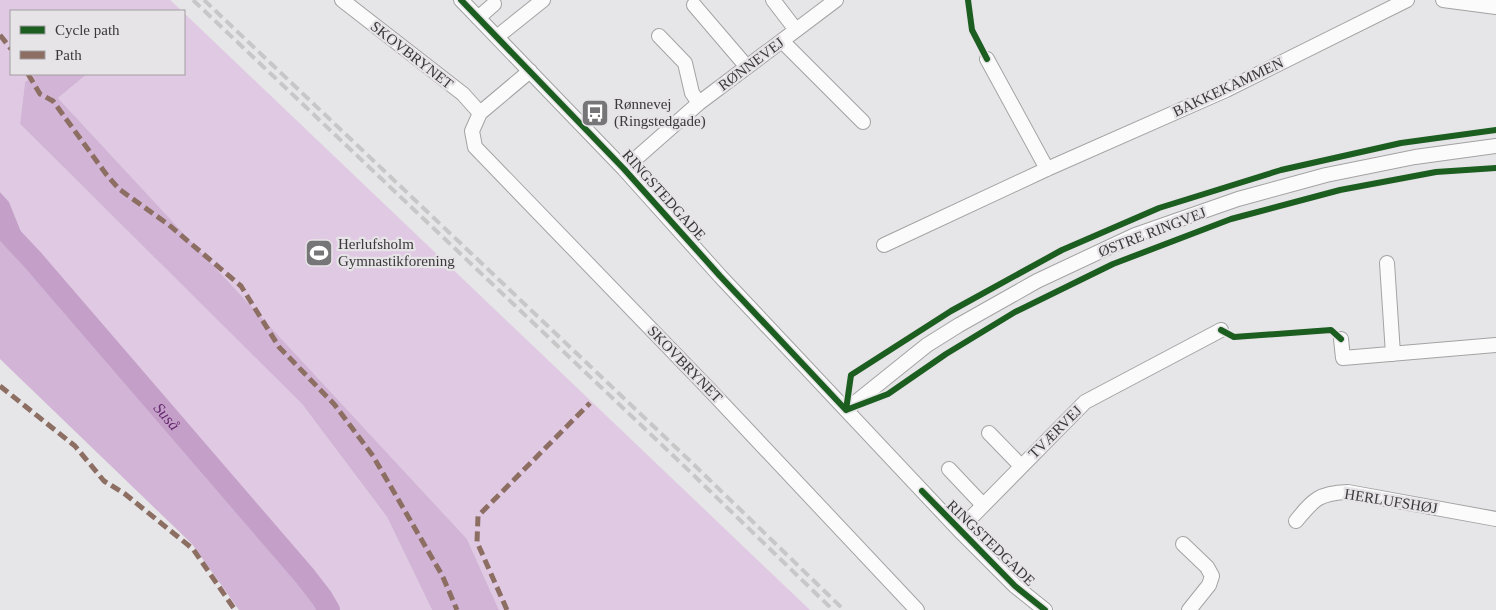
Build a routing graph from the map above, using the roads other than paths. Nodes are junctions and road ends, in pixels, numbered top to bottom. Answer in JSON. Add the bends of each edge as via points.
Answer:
{"nodes":[{"id":1,"x":342,"y":0,"type":"edge"},
{"id":2,"x":461,"y":0,"type":"edge"},
{"id":3,"x":544,"y":0,"type":"edge"},
{"id":4,"x":773,"y":0,"type":"edge"},
{"id":5,"x":836,"y":0,"type":"edge"},
{"id":6,"x":1407,"y":0,"type":"edge"},
{"id":7,"x":1444,"y":0,"type":"edge"},
{"id":8,"x":494,"y":4,"type":"dead end"},
{"id":9,"x":694,"y":5,"type":"dead end"},
{"id":10,"x":1496,"y":7,"type":"edge"},
{"id":11,"x":478,"y":18,"type":"junction"},
{"id":12,"x":796,"y":30,"type":"junction"},
{"id":13,"x":498,"y":36,"type":"junction"},
{"id":14,"x":659,"y":36,"type":"dead end"},
{"id":15,"x":782,"y":41,"type":"junction"},
{"id":16,"x":987,"y":59,"type":"dead end"},
{"id":17,"x":747,"y":67,"type":"junction"},
{"id":18,"x":530,"y":71,"type":"junction"},
{"id":19,"x":699,"y":103,"type":"junction"},
{"id":20,"x":480,"y":113,"type":"junction"},
{"id":21,"x":863,"y":122,"type":"dead end"},
{"id":22,"x":1496,"y":146,"type":"edge"},
{"id":23,"x":1047,"y":169,"type":"junction"},
{"id":24,"x":624,"y":170,"type":"junction"},
{"id":25,"x":884,"y":245,"type":"dead end"},
{"id":26,"x":1387,"y":264,"type":"dead end"},
{"id":27,"x":1221,"y":330,"type":"dead end"},
{"id":28,"x":1341,"y":339,"type":"dead end"},
{"id":29,"x":1496,"y":345,"type":"edge"},
{"id":30,"x":1393,"y":354,"type":"junction"},
{"id":31,"x":846,"y":410,"type":"junction"},
{"id":32,"x":989,"y":433,"type":"dead end"},
{"id":33,"x":1021,"y":466,"type":"junction"},
{"id":34,"x":949,"y":469,"type":"dead end"},
{"id":35,"x":983,"y":505,"type":"junction"},
{"id":36,"x":1496,"y":518,"type":"edge"},
{"id":37,"x":1296,"y":521,"type":"dead end"},
{"id":38,"x":959,"y":530,"type":"junction"},
{"id":39,"x":1183,"y":544,"type":"dead end"},
{"id":40,"x":917,"y":610,"type":"edge"},
{"id":41,"x":1045,"y":610,"type":"edge"},
{"id":42,"x":1188,"y":610,"type":"edge"}],
"edges":[{"from":1,"to":20,"type":"street","name":"SKOVBRYNET","via":[[463,94]]},
{"from":2,"to":11,"type":"street","name":"RINGSTEDGADE"},
{"from":3,"to":13,"type":"street"},
{"from":4,"to":12,"type":"street"},
{"from":5,"to":12,"type":"street","name":"RØNNEVEJ"},
{"from":6,"to":23,"type":"street","name":"BAKKEKAMMEN","via":[[1226,90]]},
{"from":7,"to":10,"type":"street"},
{"from":8,"to":11,"type":"street"},
{"from":9,"to":17,"type":"street"},
{"from":11,"to":13,"type":"street","name":"RINGSTEDGADE"},
{"from":12,"to":15,"type":"street","name":"RØNNEVEJ"},
{"from":13,"to":18,"type":"street","name":"RINGSTEDGADE"},
{"from":14,"to":19,"type":"street","via":[[685,63],[692,94]]},
{"from":15,"to":17,"type":"street","name":"RØNNEVEJ"},
{"from":15,"to":21,"type":"street"},
{"from":16,"to":23,"type":"street"},
{"from":17,"to":19,"type":"street","name":"RØNNEVEJ"},
{"from":18,"to":20,"type":"street"},
{"from":18,"to":24,"type":"street","name":"RINGSTEDGADE"},
{"from":19,"to":24,"type":"street","name":"RØNNEVEJ"},
{"from":20,"to":40,"type":"street","name":"SKOVBRYNET","via":[[472,131],[475,147]]},
{"from":22,"to":31,"type":"street","name":"ØSTRE RINGVEJ","via":[[1415,157],[1326,175],[1238,199],[1135,235],[1037,281],[959,325],[927,345]]},
{"from":23,"to":25,"type":"street","name":"BAKKEKAMMEN"},
{"from":24,"to":31,"type":"street","name":"RINGSTEDGADE"},
{"from":26,"to":30,"type":"street"},
{"from":27,"to":33,"type":"street","name":"TVÆRVEJ","via":[[1085,402]]},
{"from":28,"to":30,"type":"street","via":[[1343,358]]},
{"from":29,"to":30,"type":"street"},
{"from":31,"to":38,"type":"street","name":"RINGSTEDGADE"},
{"from":32,"to":33,"type":"street"},
{"from":33,"to":35,"type":"street","name":"TVÆRVEJ"},
{"from":34,"to":35,"type":"street"},
{"from":35,"to":38,"type":"street","name":"TVÆRVEJ"},
{"from":36,"to":37,"type":"street","name":"HERLUFSHØJ","via":[[1348,492],[1328,493],[1311,502]]},
{"from":38,"to":41,"type":"street","name":"RINGSTEDGADE","via":[[1015,586]]},
{"from":39,"to":42,"type":"street","via":[[1212,576],[1209,585]]}]}
